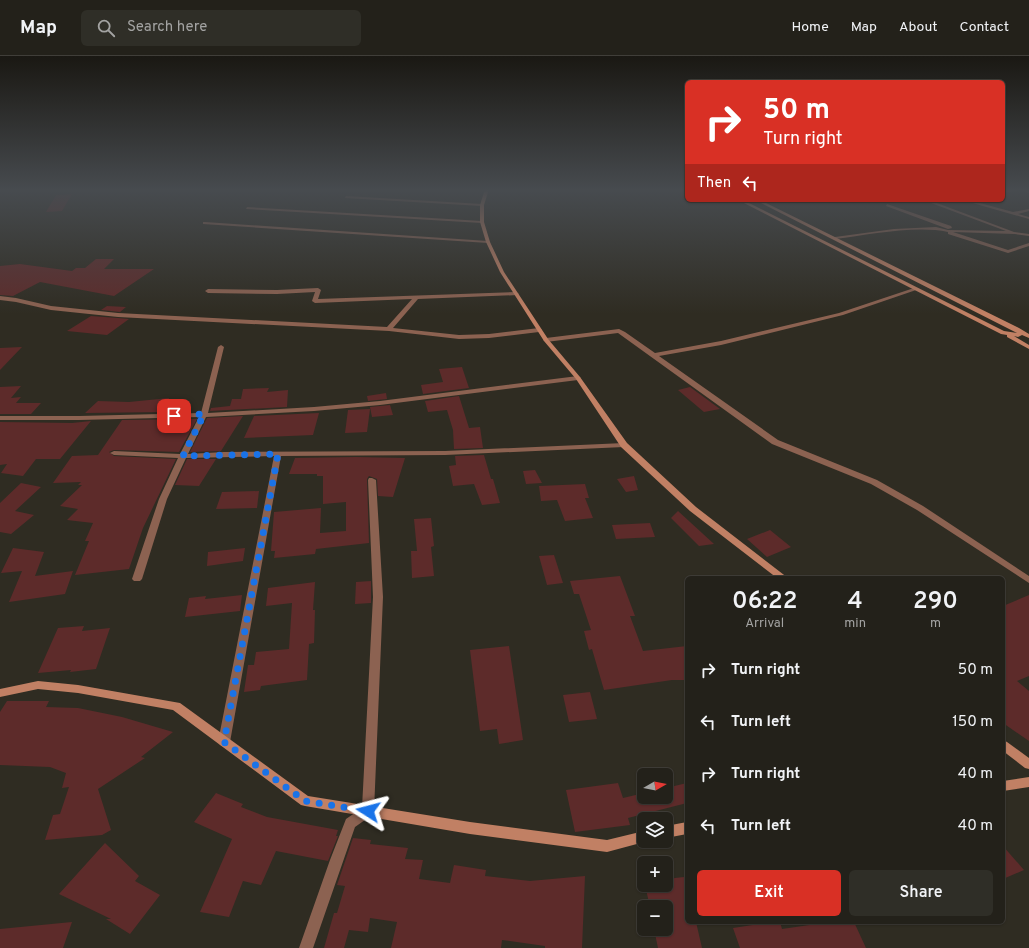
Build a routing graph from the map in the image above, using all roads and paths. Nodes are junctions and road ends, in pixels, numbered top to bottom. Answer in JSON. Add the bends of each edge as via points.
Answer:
{"nodes":[{"id":1,"x":319,"y":231,"type":"edge"},
{"id":2,"x":485,"y":231,"type":"edge"},
{"id":3,"x":801,"y":231,"type":"edge"},
{"id":4,"x":820,"y":231,"type":"edge"},
{"id":5,"x":889,"y":231,"type":"edge"},
{"id":6,"x":944,"y":231,"type":"edge"},
{"id":7,"x":948,"y":231,"type":"edge"},
{"id":8,"x":1010,"y":231,"type":"edge"},
{"id":9,"x":1015,"y":233,"type":"junction"},
{"id":10,"x":1029,"y":235,"type":"edge"},
{"id":11,"x":835,"y":238,"type":"junction"},
{"id":12,"x":488,"y":242,"type":"junction"},
{"id":13,"x":1029,"y":244,"type":"edge"},
{"id":14,"x":916,"y":289,"type":"junction"},
{"id":15,"x":208,"y":291,"type":"dead end"},
{"id":16,"x":516,"y":294,"type":"junction"},
{"id":17,"x":0,"y":298,"type":"edge"},
{"id":18,"x":416,"y":298,"type":"junction"},
{"id":19,"x":389,"y":329,"type":"junction"},
{"id":20,"x":1016,"y":329,"type":"junction"},
{"id":21,"x":539,"y":330,"type":"junction"},
{"id":22,"x":1003,"y":333,"type":"junction"},
{"id":23,"x":1029,"y":336,"type":"edge"},
{"id":24,"x":546,"y":340,"type":"junction"},
{"id":25,"x":221,"y":347,"type":"dead end"},
{"id":26,"x":1029,"y":347,"type":"edge"},
{"id":27,"x":653,"y":355,"type":"junction"},
{"id":28,"x":578,"y":378,"type":"junction"},
{"id":29,"x":204,"y":414,"type":"junction"},
{"id":30,"x":0,"y":418,"type":"edge"},
{"id":31,"x":624,"y":445,"type":"junction"},
{"id":32,"x":114,"y":453,"type":"dead end"},
{"id":33,"x":278,"y":454,"type":"junction"},
{"id":34,"x":183,"y":456,"type":"junction"},
{"id":35,"x":372,"y":480,"type":"dead end"},
{"id":36,"x":780,"y":576,"type":"edge"},
{"id":37,"x":137,"y":579,"type":"dead end"},
{"id":38,"x":1029,"y":580,"type":"edge"},
{"id":39,"x":0,"y":693,"type":"edge"},
{"id":40,"x":224,"y":742,"type":"junction"},
{"id":41,"x":1005,"y":746,"type":"edge"},
{"id":42,"x":1029,"y":764,"type":"edge"},
{"id":43,"x":1029,"y":782,"type":"edge"},
{"id":44,"x":1005,"y":786,"type":"edge"},
{"id":45,"x":368,"y":811,"type":"junction"},
{"id":46,"x":685,"y":828,"type":"edge"},
{"id":47,"x":673,"y":831,"type":"edge"},
{"id":48,"x":637,"y":839,"type":"edge"},
{"id":49,"x":306,"y":948,"type":"edge"}],
"edges":[{"from":1,"to":12,"type":"street"},
{"from":2,"to":12,"type":"street"},
{"from":3,"to":14,"type":"street"},
{"from":4,"to":11,"type":"street"},
{"from":5,"to":11,"type":"street"},
{"from":6,"to":13,"type":"street","via":[[1008,252]]},
{"from":7,"to":9,"type":"street"},
{"from":8,"to":9,"type":"street"},
{"from":9,"to":10,"type":"street"},
{"from":11,"to":20,"type":"street"},
{"from":12,"to":16,"type":"street"},
{"from":14,"to":22,"type":"street"},
{"from":14,"to":27,"type":"street","via":[[841,314],[720,343]]},
{"from":15,"to":18,"type":"street","via":[[318,290],[315,301]]},
{"from":16,"to":18,"type":"street"},
{"from":16,"to":21,"type":"street"},
{"from":17,"to":19,"type":"street","via":[[51,308],[118,315]]},
{"from":18,"to":19,"type":"street"},
{"from":19,"to":21,"type":"street","via":[[459,337]]},
{"from":20,"to":22,"type":"street","via":[[1020,334]]},
{"from":20,"to":23,"type":"street"},
{"from":21,"to":24,"type":"street"},
{"from":22,"to":26,"type":"street"},
{"from":24,"to":27,"type":"street","via":[[619,331]]},
{"from":24,"to":28,"type":"street"},
{"from":25,"to":29,"type":"street"},
{"from":27,"to":38,"type":"street","via":[[775,442],[874,482],[920,508]]},
{"from":28,"to":29,"type":"street","via":[[331,407]]},
{"from":28,"to":31,"type":"street"},
{"from":29,"to":30,"type":"street","via":[[114,418]]},
{"from":29,"to":34,"type":"street"},
{"from":31,"to":33,"type":"street","via":[[445,453]]},
{"from":31,"to":36,"type":"street","via":[[693,509]]},
{"from":32,"to":34,"type":"street"},
{"from":33,"to":34,"type":"street"},
{"from":33,"to":40,"type":"street"},
{"from":34,"to":37,"type":"street","via":[[163,499]]},
{"from":35,"to":45,"type":"street","via":[[378,597]]},
{"from":39,"to":40,"type":"street","via":[[38,685],[78,689],[176,706]]},
{"from":40,"to":45,"type":"street","via":[[305,801]]},
{"from":41,"to":42,"type":"street"},
{"from":43,"to":44,"type":"street"},
{"from":45,"to":48,"type":"street","via":[[470,828],[607,846]]},
{"from":45,"to":49,"type":"street","via":[[350,823]]},
{"from":46,"to":47,"type":"street"}]}
